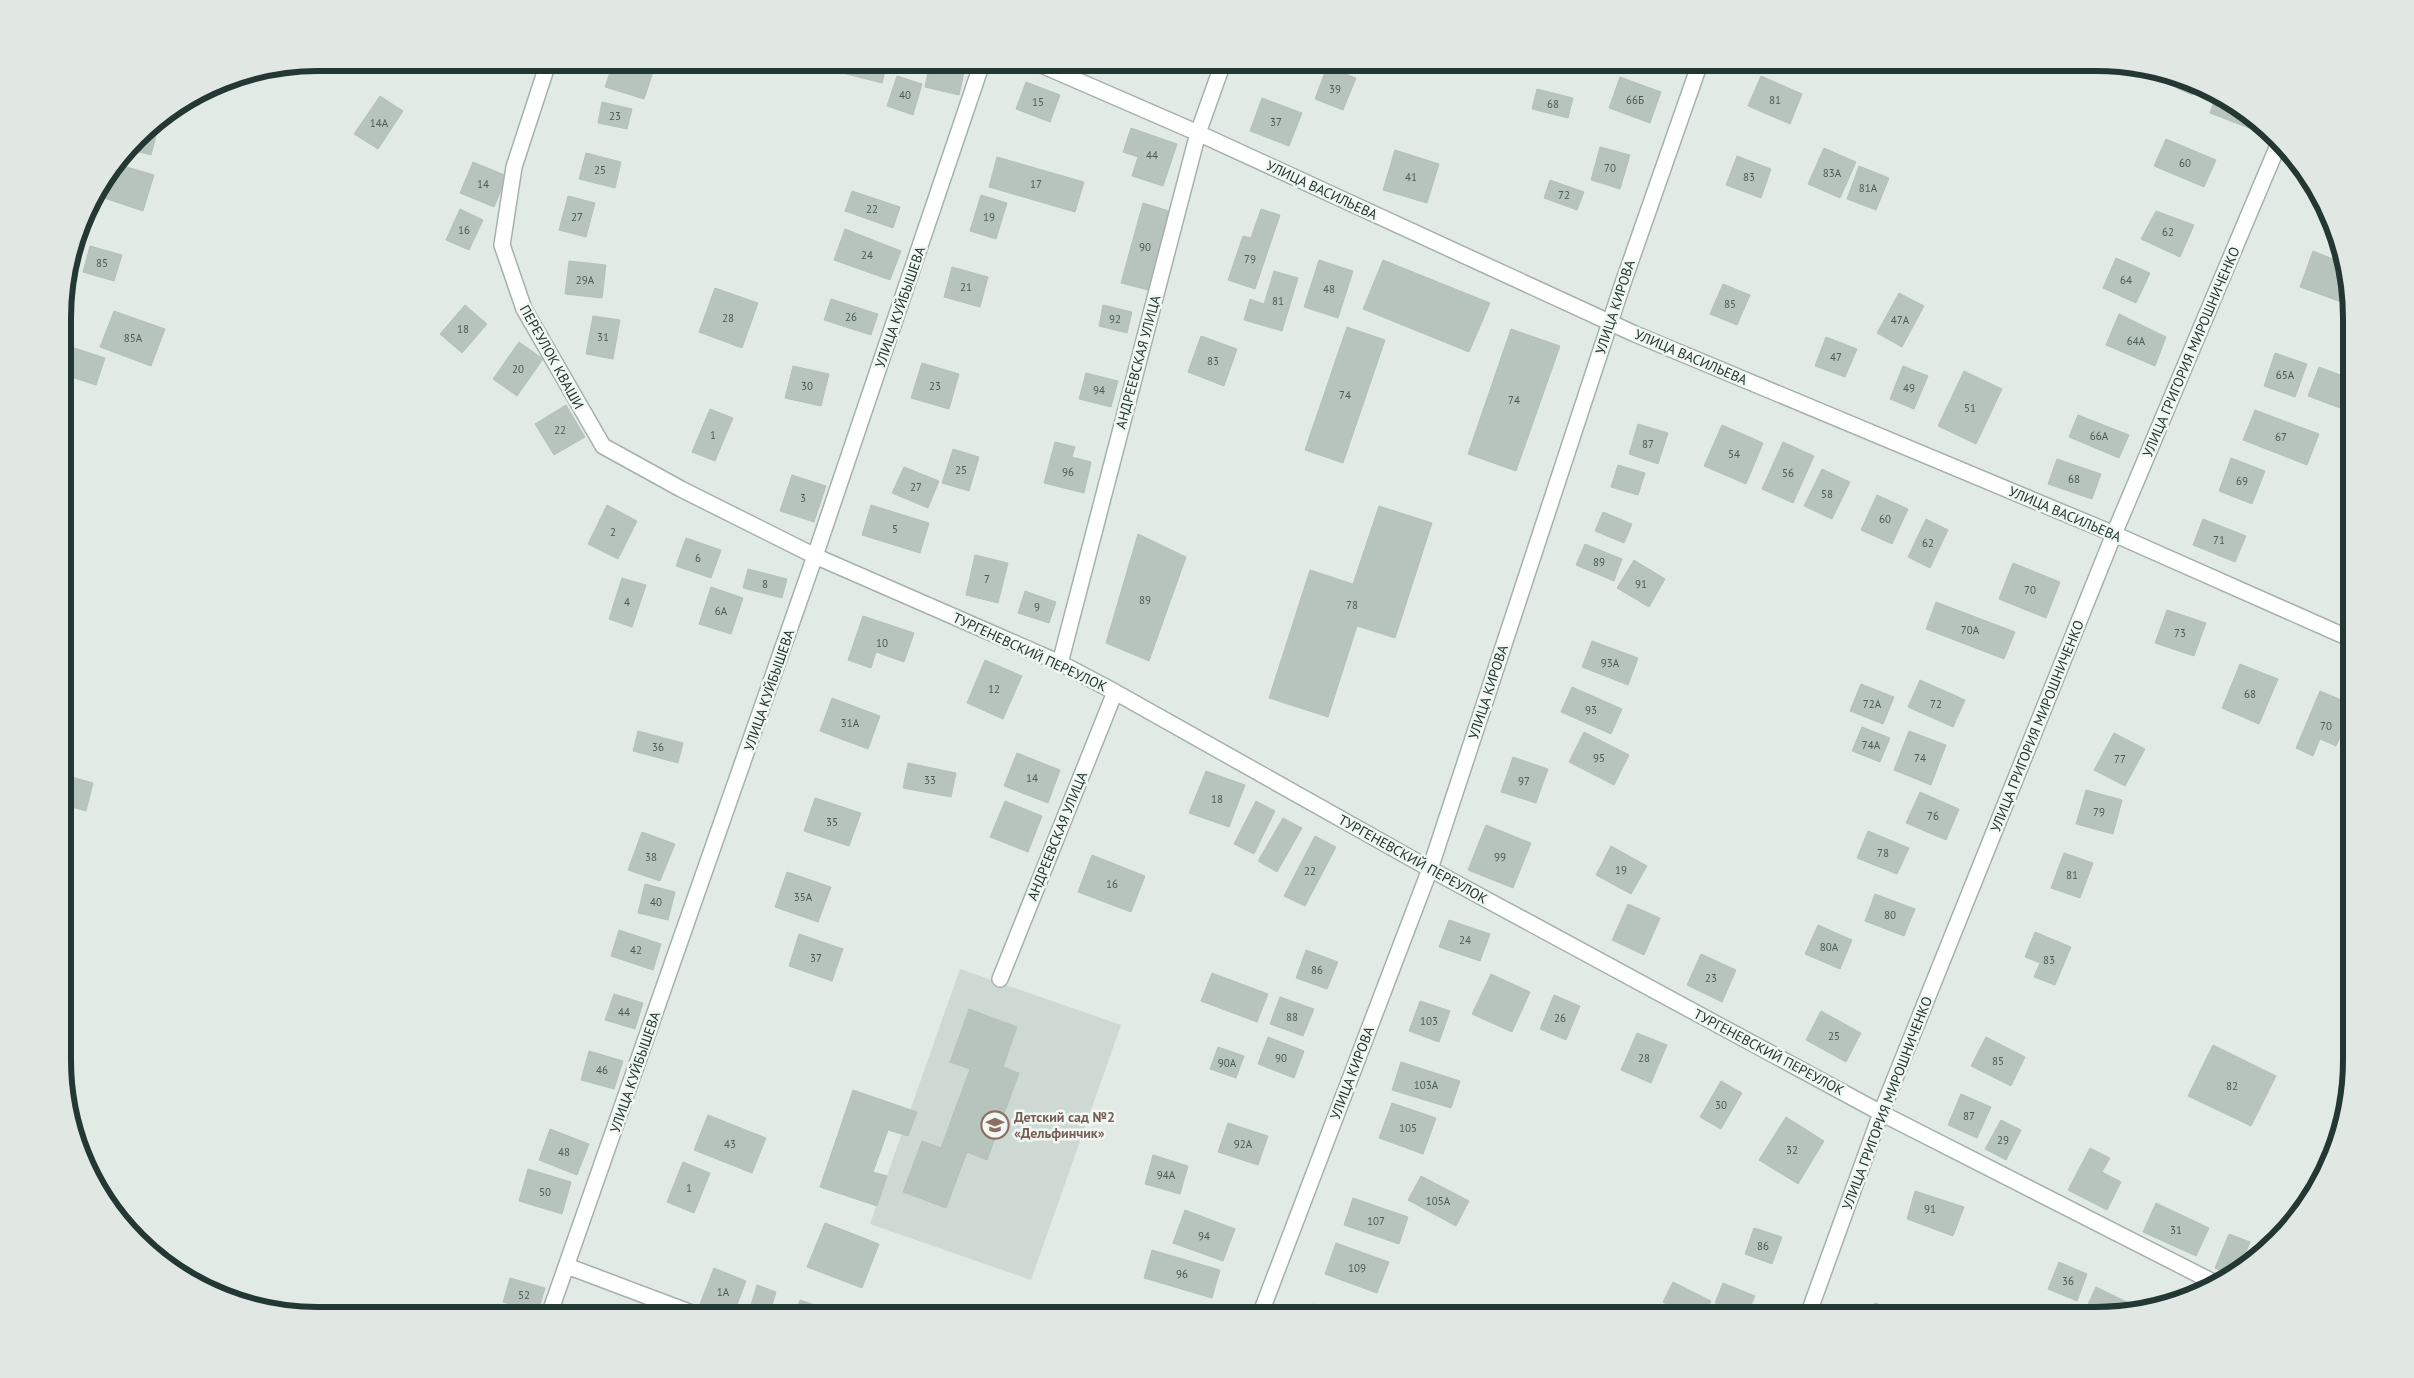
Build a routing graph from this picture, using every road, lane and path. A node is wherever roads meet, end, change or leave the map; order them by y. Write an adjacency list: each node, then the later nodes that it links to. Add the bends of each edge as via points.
1 (545, 71): 9 (street, ПЕРЕУЛОК КВАШИ, via 514,167 502,246 524,309)
2 (979, 71): 11 (street, УЛИЦА КУЙБЫШЕВА)
3 (1057, 71): 6 (street, УЛИЦА ВАСИЛЬЕВА)
4 (1220, 71): 6 (street, АНДРЕЕВСКАЯ УЛИЦА)
5 (1697, 71): 8 (street, УЛИЦА КИРОВА)
6 (1198, 133): 8 (street, УЛИЦА ВАСИЛЬЕВА); 13 (street, АНДРЕЕВСКАЯ УЛИЦА)
7 (2276, 150): 10 (street, УЛИЦА ГРИГОРИЯ МИРОШНИЧЕНКО)
8 (1610, 322): 10 (street, УЛИЦА ВАСИЛЬЕВА); 15 (street, УЛИЦА КИРОВА)
9 (603, 446): 11 (street, ТУРГЕНЕВСКИЙ ПЕРЕУЛОК, via 680,489)
10 (2114, 534): 12 (street, УЛИЦА ВАСИЛЬЕВА); 17 (street, УЛИЦА ГРИГОРИЯ МИРОШНИЧЕНКО)
11 (815, 556): 13 (street, ТУРГЕНЕВСКИЙ ПЕРЕУЛОК); 18 (street, УЛИЦА КУЙБЫШЕВА)
12 (2343, 635)
13 (1060, 663): 14 (street, ТУРГЕНЕВСКИЙ ПЕРЕУЛОК)
14 (1115, 692): 15 (street, ТУРГЕНЕВСКИЙ ПЕРЕУЛОК); 16 (street, АНДРЕЕВСКАЯ УЛИЦА)
15 (1430, 869): 17 (street, ТУРГЕНЕВСКИЙ ПЕРЕУЛОК); 22 (street, УЛИЦА КИРОВА)
16 (1000, 980)
17 (1881, 1112): 19 (street, ТУРГЕНЕВСКИЙ ПЕРЕУЛОК); 23 (street, УЛИЦА ГРИГОРИЯ МИРОШНИЧЕНКО)
18 (567, 1266): 20 (street, УЛИЦА КУЙБЫШЕВА); 21 (street)
19 (2208, 1279)
20 (552, 1307)
21 (676, 1307)
22 (1263, 1307)
23 (1811, 1307)

